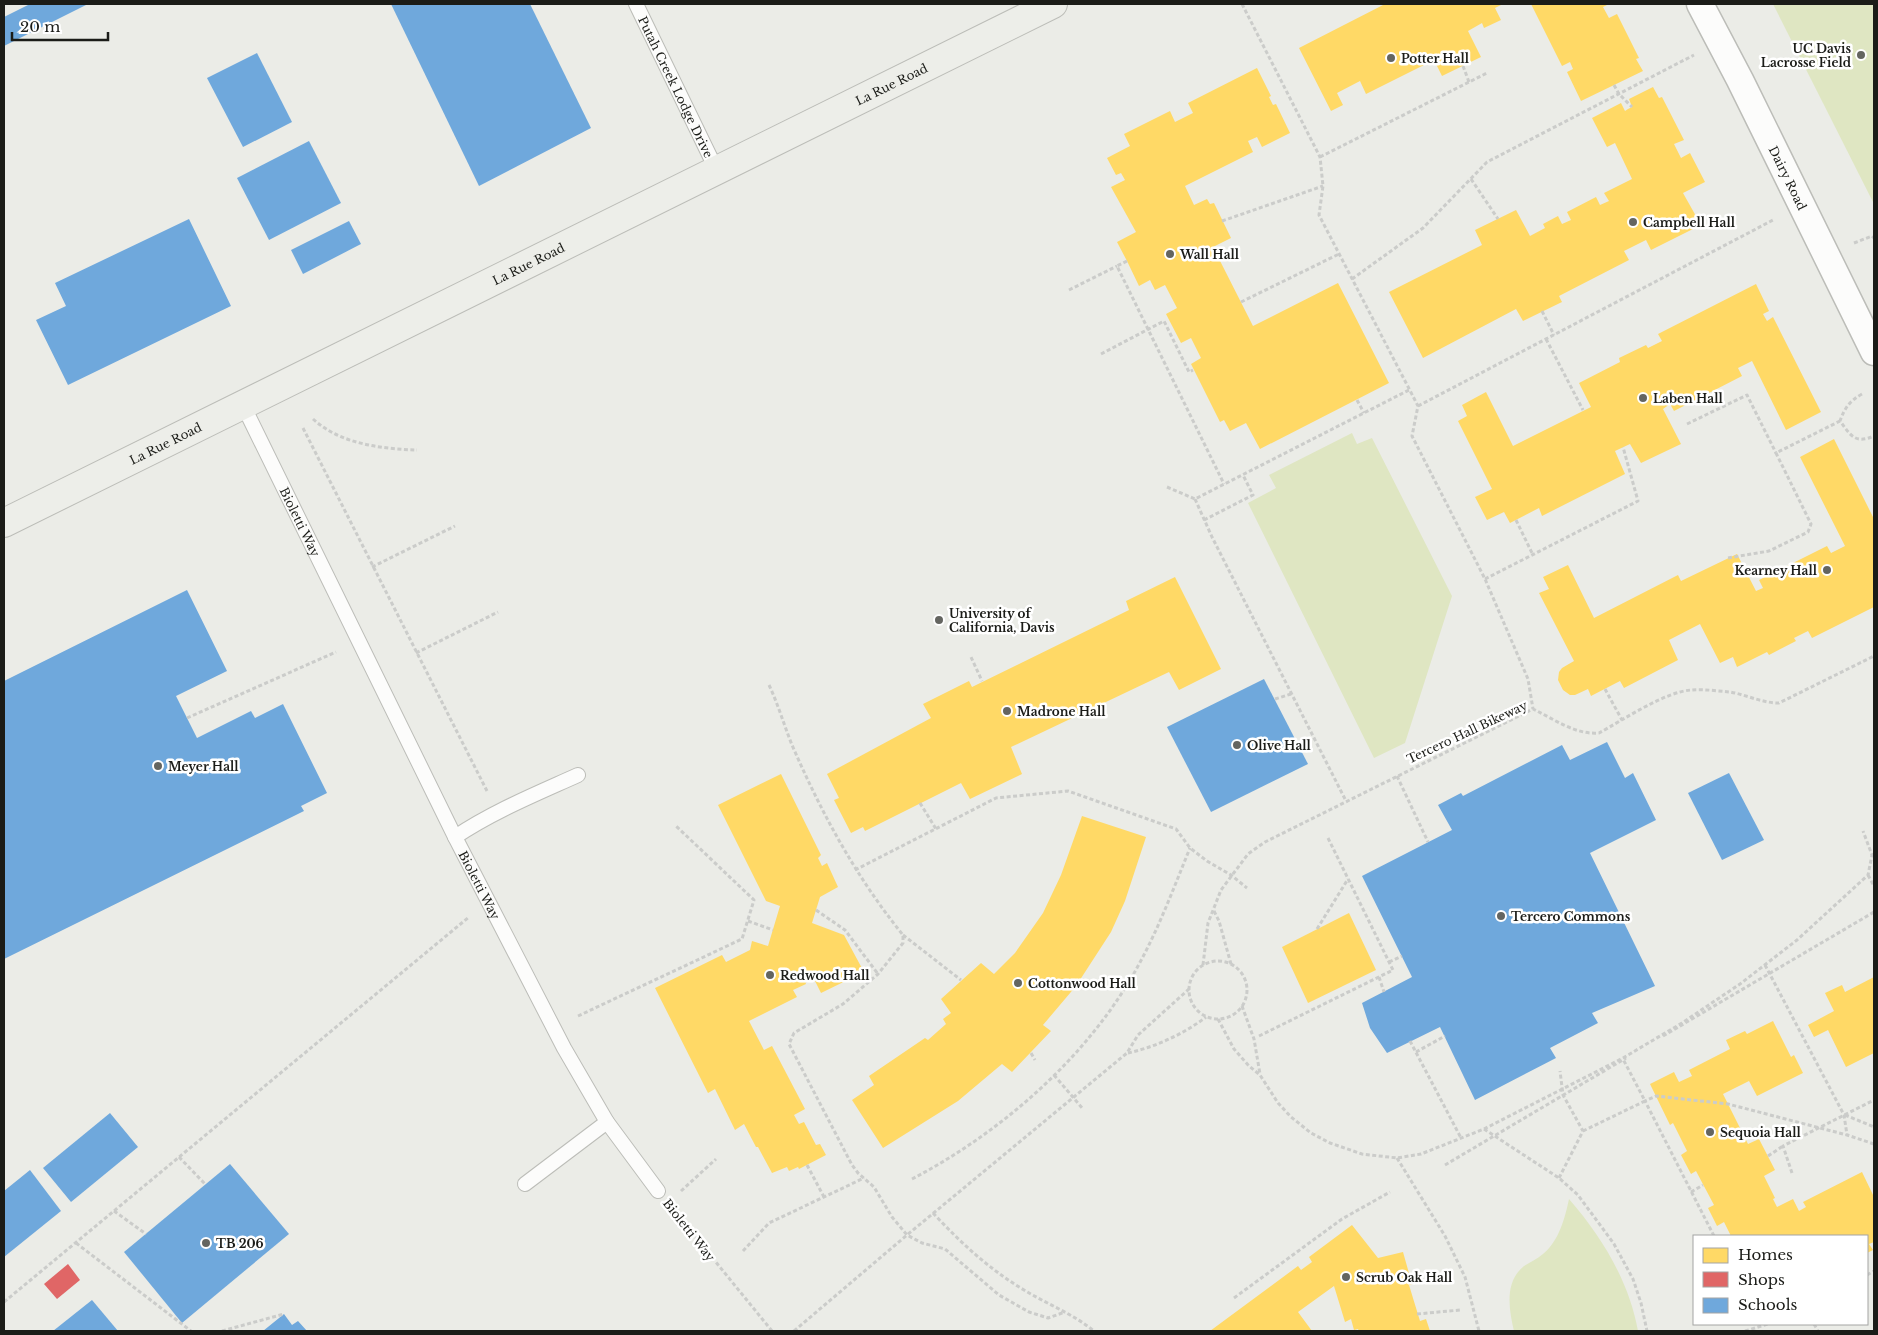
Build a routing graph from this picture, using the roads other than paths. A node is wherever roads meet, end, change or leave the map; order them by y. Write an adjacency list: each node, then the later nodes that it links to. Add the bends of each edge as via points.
1 (636, 4): 4 (lane, Putah Creek Lodge Drive)
2 (1053, 4): 4 (street, La Rue Road)
3 (1700, 4): 5 (street, Dairy Road)
4 (718, 170): 6 (street, La Rue Road)
5 (1874, 352)
6 (243, 405): 7 (street, La Rue Road); 9 (lane, Bioletti Way)
7 (4, 523)
8 (578, 775): 9 (lane, via 497,811)
9 (455, 836): 10 (lane, Bioletti Way, via 564,1048)
10 (607, 1122): 11 (lane); 12 (lane, Bioletti Way)
11 (525, 1184)
12 (658, 1191)

